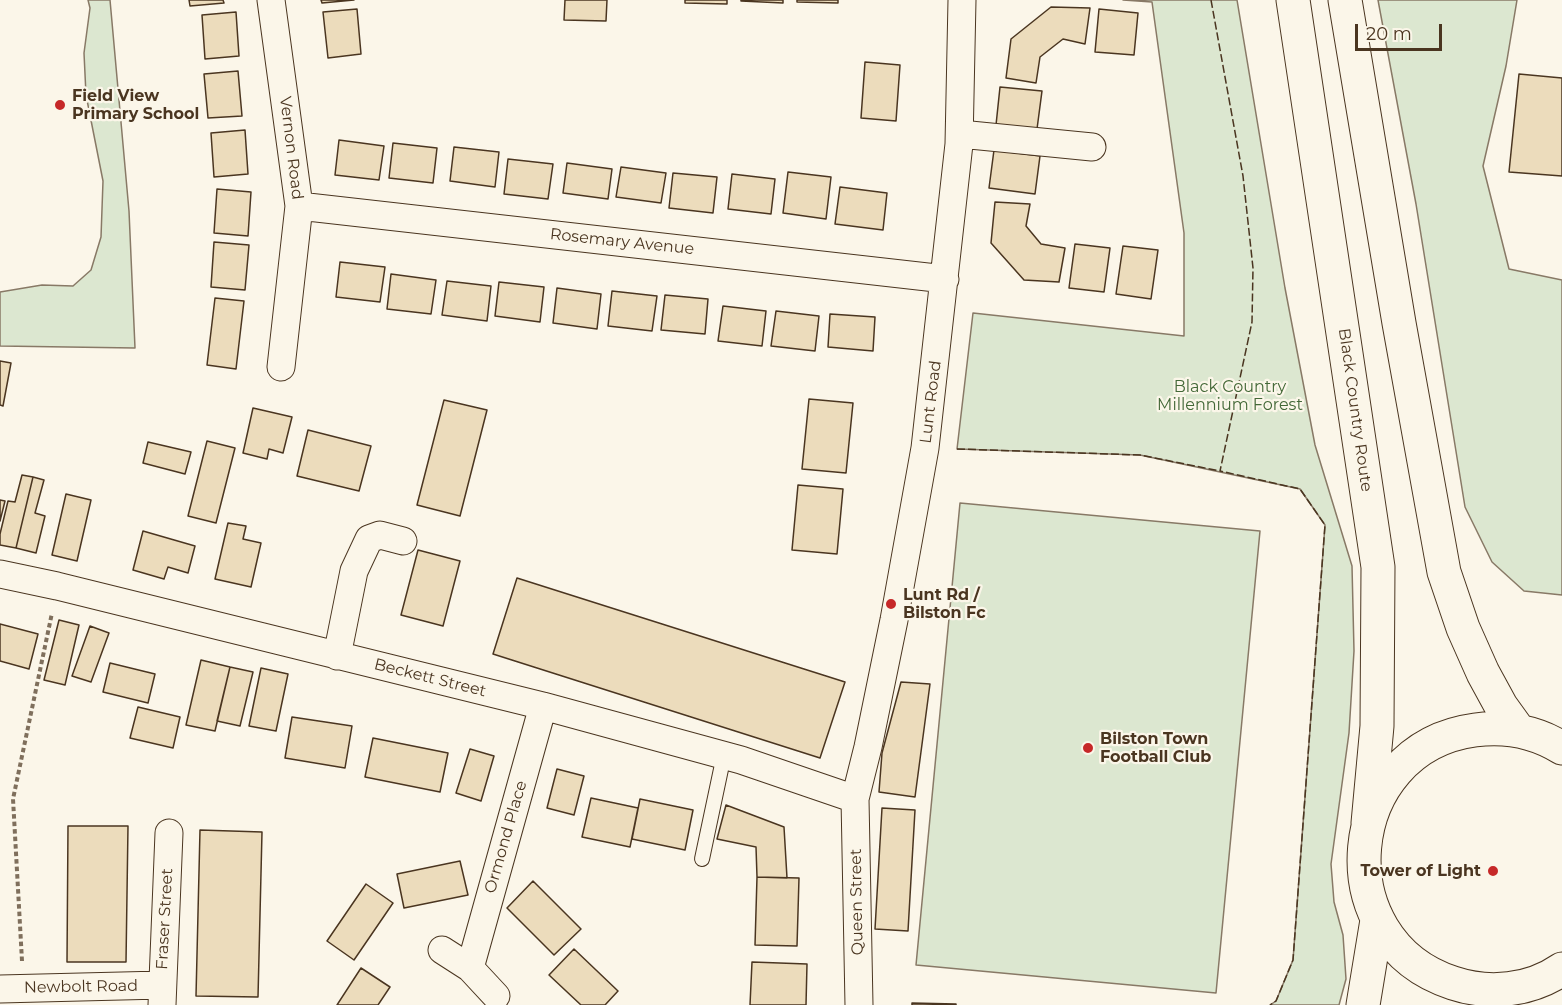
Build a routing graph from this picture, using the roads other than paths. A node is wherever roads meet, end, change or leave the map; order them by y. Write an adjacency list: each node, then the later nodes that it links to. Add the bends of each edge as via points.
1 (271, 0): 7 (street, Vernon Road)
2 (962, 0): 5 (street, Lunt Road)
3 (1293, 0): 18 (highway, Black Country Route, via 1378,567 1377,726)
4 (1345, 0): 14 (highway, via 1444,572 1463,628 1500,706)
5 (960, 134): 6 (street); 8 (street, Lunt Road)
6 (1092, 147)
7 (299, 206): 8 (street, Rosemary Avenue); 9 (street, Vernon Road)
8 (945, 279): 17 (street, Lunt Road, via 926,448)
9 (281, 368)
10 (403, 541): 12 (street, via 380,535 369,539 354,571)
11 (0, 574): 12 (street, Beckett Street)
12 (338, 656): 13 (street, Beckett Street)
13 (543, 706): 16 (street, Beckett Street); 23 (street, Ormond Place)
14 (1537, 734): 15 (highway); 18 (highway, via 1503,729 1471,731 1440,740 1400,768 1377,801)
15 (1562, 748)
16 (724, 755): 17 (street, Beckett Street); 20 (lane)
17 (855, 799): 28 (street, Queen Street)
18 (1368, 823): 21 (highway, via 1363,873)
19 (169, 833): 26 (street, Fraser Street)
20 (702, 859)
21 (1377, 920): 24 (highway, via 1412,962 1449,982 1503,989 1524,986); 29 (highway)
22 (442, 950): 23 (street)
23 (470, 968): 27 (street)
24 (1553, 974): 30 (highway)
25 (12, 989): 26 (street, Newbolt Road)
26 (162, 995)
27 (496, 996)
28 (859, 1005)
29 (1363, 1005)
30 (1520, 1005)

